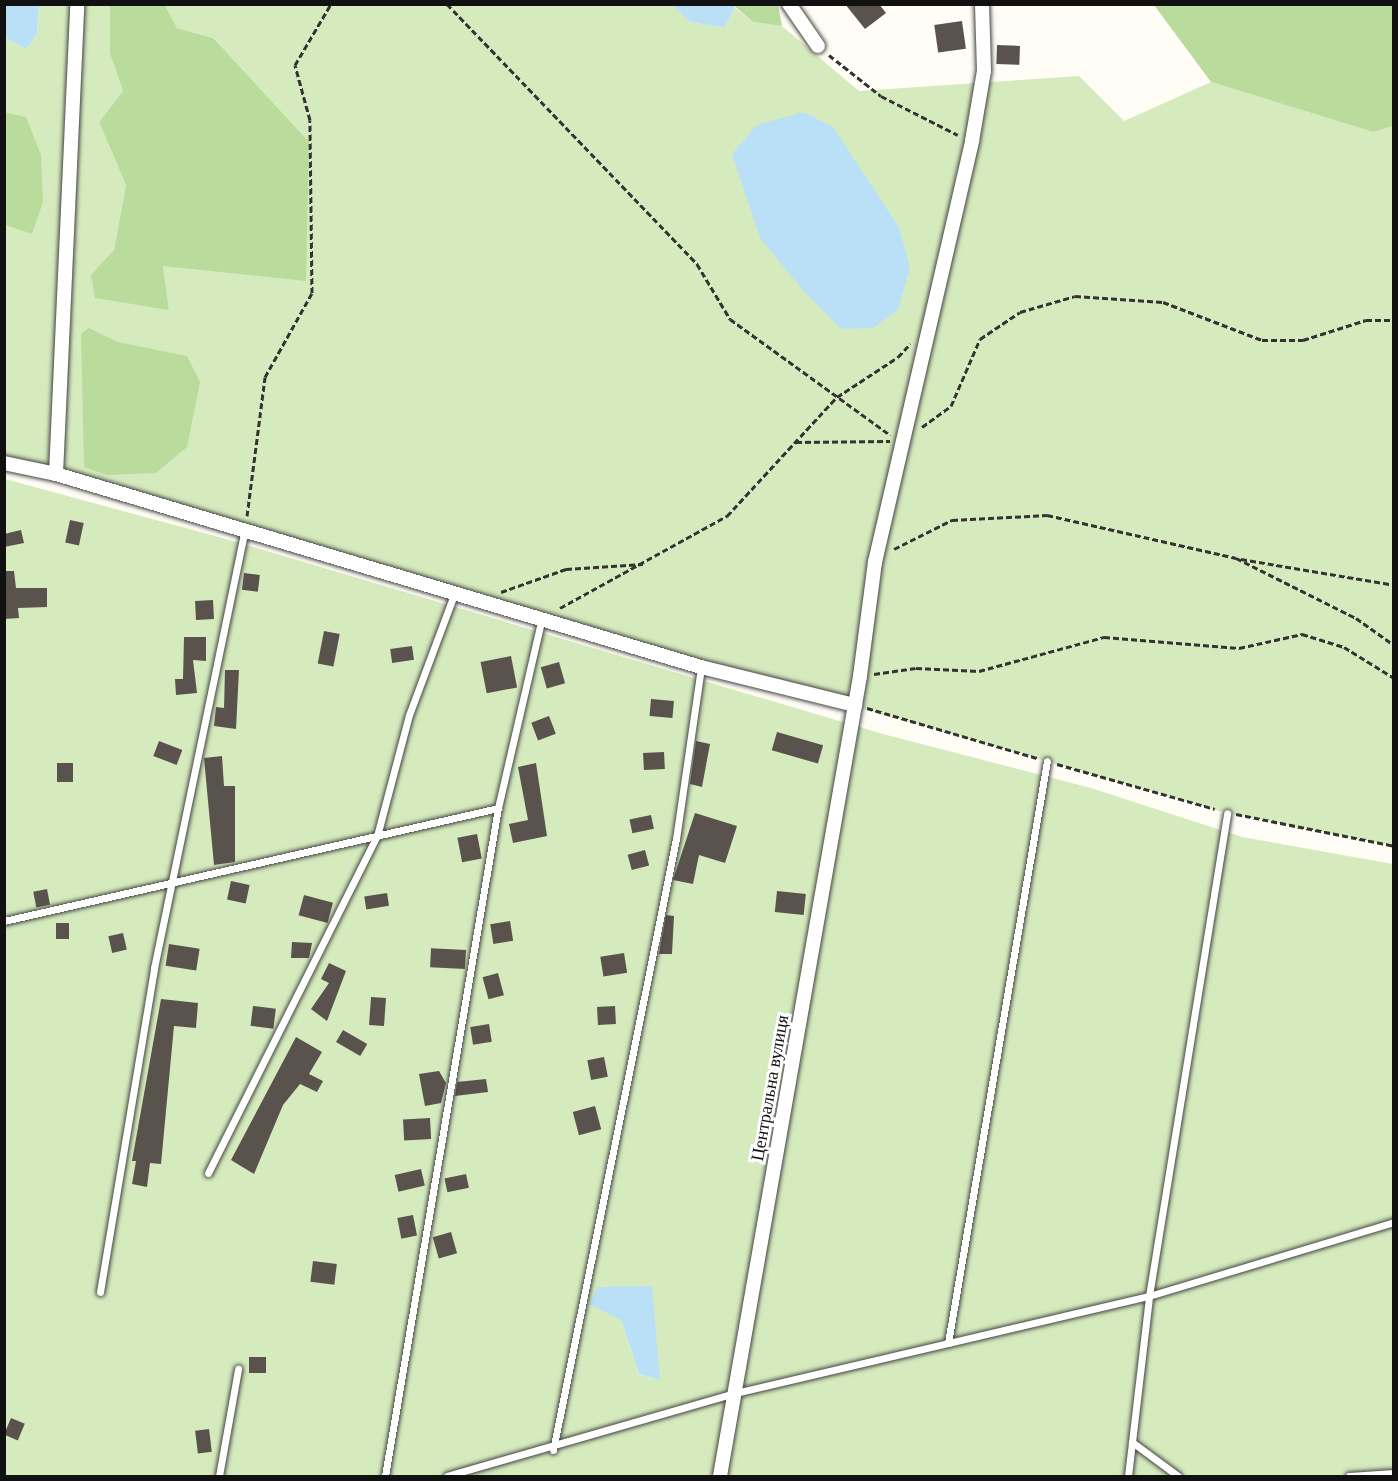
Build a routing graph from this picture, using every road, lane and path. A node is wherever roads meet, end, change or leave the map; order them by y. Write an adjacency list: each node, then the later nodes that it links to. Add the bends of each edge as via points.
1 (77, 4): 14 (street)
2 (331, 4): 15 (path, via 295,65 310,120 312,293 265,377)
3 (447, 4): 10 (path, via 697,264 730,319)
4 (789, 4): 6 (street)
5 (982, 4): 7 (street, Центральна вулиця, via 984,71)
6 (818, 46): 7 (path, via 881,96)
7 (972, 141): 12 (street, Центральна вулиця, via 936,312)
8 (1394, 320): 12 (path, via 1366,320 1303,340 1262,340 1163,302 1075,296 1020,312 980,339 951,406)
9 (913, 339): 10 (path, via 898,357)
10 (837, 397): 11 (path); 12 (path)
11 (796, 442): 12 (path); 18 (path, via 727,516)
12 (900, 442): 17 (street, Центральна вулиця)
13 (4, 463): 14 (street)
14 (56, 474): 15 (street)
15 (245, 530): 20 (street); 33 (lane)
16 (1236, 558): 17 (path, via 1047,516 952,520 915,534); 19 (path); 23 (path, via 1356,618)
17 (875, 562): 25 (street, Центральна вулиця)
18 (645, 564): 21 (path, via 566,569); 22 (path)
19 (1394, 585)
20 (455, 592): 21 (street); 31 (lane, via 410,716)
21 (479, 600): 22 (street)
22 (542, 618): 24 (street); 29 (lane)
23 (1394, 645)
24 (701, 666): 27 (street); 43 (lane, via 676,840)
25 (861, 676): 26 (path, via 916,668 979,671 1104,637 1217,648 1302,634 1344,647); 27 (street, Центральна вулиця)
26 (1394, 678)
27 (855, 705): 28 (path); 41 (street, Центральна вулиця)
28 (1047, 761): 30 (path); 39 (lane)
29 (498, 808): 31 (lane); 46 (lane)
30 (1227, 813): 32 (path); 38 (lane)
31 (377, 836): 33 (lane); 35 (lane)
32 (1394, 846)
33 (172, 883): 34 (lane); 37 (lane, via 118,1160)
34 (4, 921)
35 (208, 1173)
36 (1394, 1222): 38 (lane)
37 (100, 1292)
38 (1149, 1296): 39 (lane); 42 (lane)
39 (948, 1343): 41 (lane)
40 (238, 1369): 45 (lane)
41 (735, 1393): 43 (lane); 48 (street, Центральна вулиця)
42 (1132, 1442): 49 (lane); 50 (lane)
43 (553, 1450): 47 (lane)
44 (1394, 1473): 51 (lane)
45 (219, 1476)
46 (385, 1476)
47 (447, 1476)
48 (720, 1476)
49 (1128, 1476)
50 (1178, 1476)
51 (1349, 1476)

